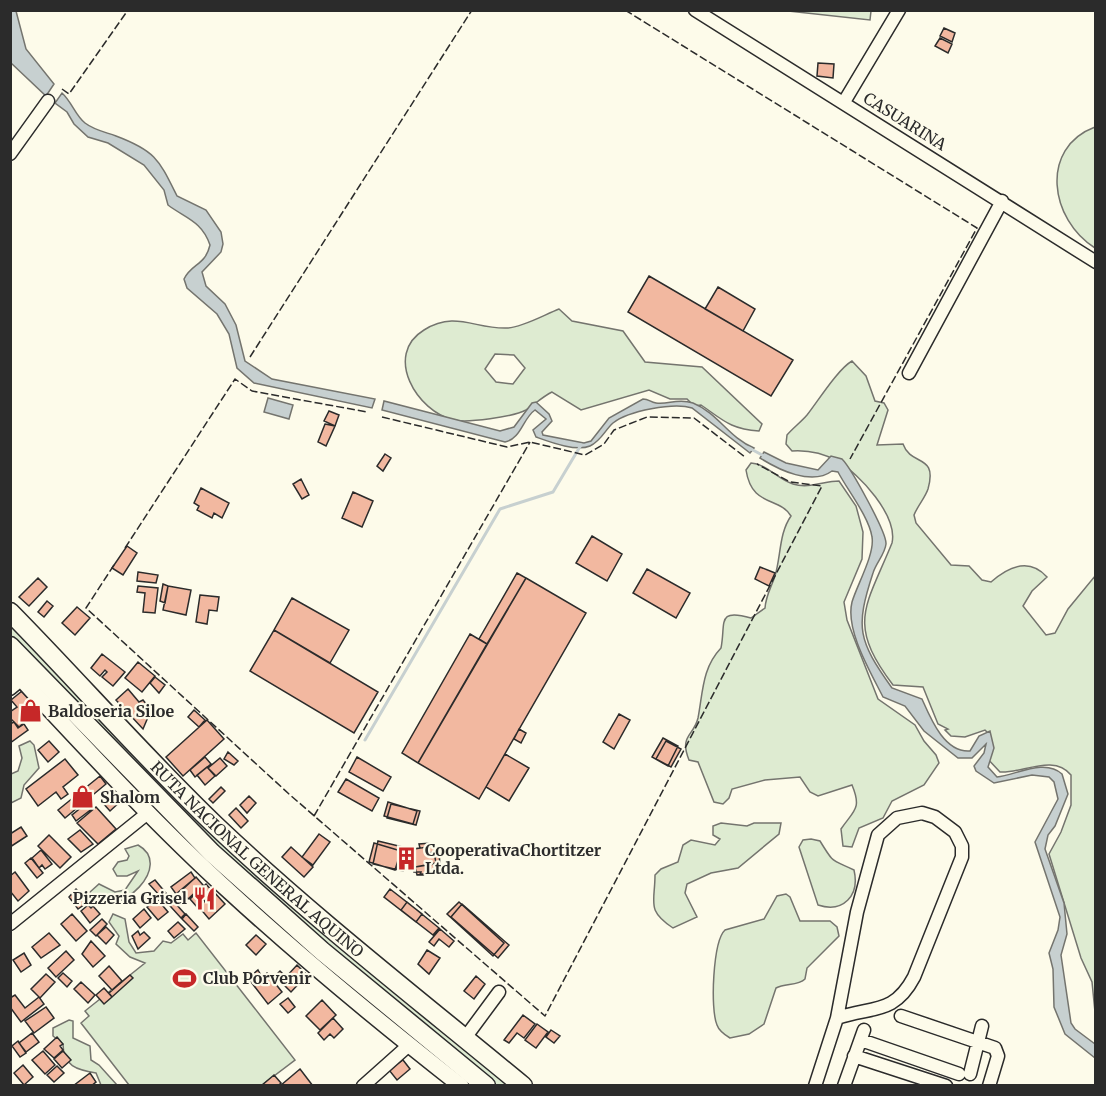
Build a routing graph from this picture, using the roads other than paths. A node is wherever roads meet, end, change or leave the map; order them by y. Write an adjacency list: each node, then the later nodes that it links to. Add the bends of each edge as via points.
1 (694, 10): 4 (street, CASUARINA)
2 (899, 10): 4 (street)
3 (48, 101): 5 (street)
4 (844, 102): 6 (street, CASUARINA)
5 (12, 147)
6 (1002, 201): 7 (street, CASUARINA); 8 (street)
7 (1095, 262)
8 (909, 373)
9 (10, 612): 20 (highway, RUTA NACIONAL GENERAL AQUINO, via 213,823 315,916)
10 (10, 646): 15 (highway, RUTA NACIONAL GENERAL AQUINO, via 212,853)
11 (10, 667): 12 (main road)
12 (16, 684): 13 (main road)
13 (149, 812): 14 (street); 22 (main road, via 230,893)
14 (10, 924)
15 (322, 951): 26 (main road); 27 (highway, RUTA NACIONAL GENERAL AQUINO)
16 (498, 992): 20 (street)
17 (900, 1016): 21 (street)
18 (837, 1018): 18 (street, via 857,912 878,835 897,818 922,813 935,817 955,832 963,846 962,857 914,977 904,995 885,1007); 29 (street)
19 (982, 1026): 21 (street)
20 (465, 1038): 28 (highway, RUTA NACIONAL GENERAL AQUINO)
21 (977, 1042): 24 (street); 33 (street, via 998,1052)
22 (409, 1045): 25 (street); 26 (main road)
23 (854, 1056): 24 (street, via 862,1035); 30 (street); 31 (street)
24 (960, 1078): 32 (street)
25 (363, 1086)
26 (461, 1086)
27 (486, 1086)
28 (523, 1086)
29 (815, 1086)
30 (844, 1086)
31 (946, 1086)
32 (976, 1086)
33 (989, 1086)

